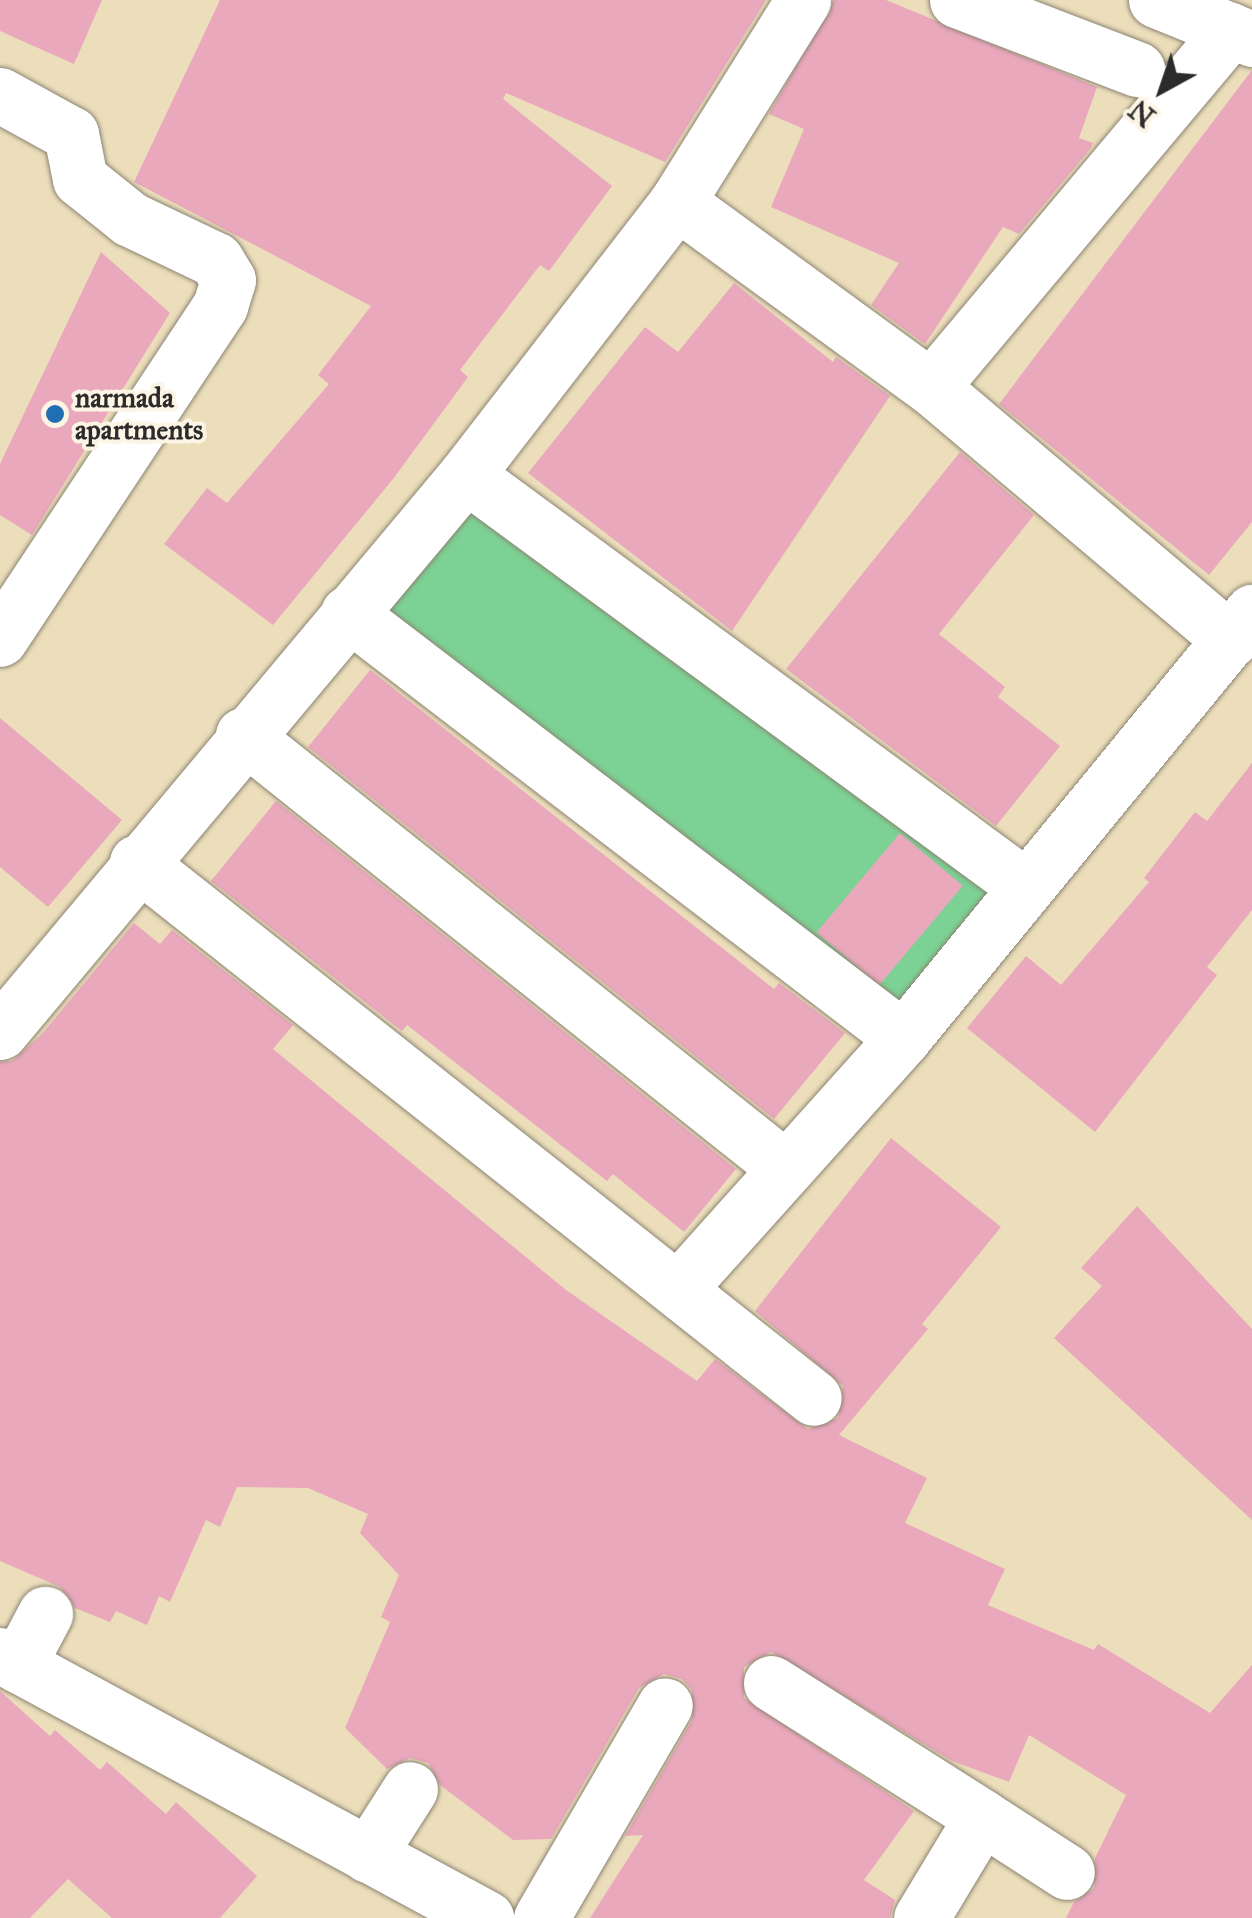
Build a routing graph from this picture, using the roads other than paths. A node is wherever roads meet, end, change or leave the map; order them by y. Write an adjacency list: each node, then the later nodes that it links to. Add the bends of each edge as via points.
1 (803, 0): 9 (street)
2 (837, 0): 8 (street)
3 (957, 0): 6 (street)
4 (1156, 0): 5 (street)
5 (1242, 35): 10 (street)
6 (1137, 69)
7 (0, 95): 14 (street, via 71,134 80,179 92,189 130,219 216,260 228,280 220,306)
8 (755, 145)
9 (677, 202): 10 (street); 11 (street)
10 (931, 387): 13 (street)
11 (466, 475): 12 (street); 17 (street)
12 (348, 613): 15 (street); 19 (street)
13 (1241, 626): 17 (street)
14 (0, 639)
15 (243, 735): 16 (street); 20 (street)
16 (138, 862): 18 (street); 21 (street)
17 (1025, 886): 19 (street)
18 (0, 1032)
19 (903, 1038): 20 (street)
20 (784, 1168): 21 (street)
21 (678, 1290): 22 (street)
22 (814, 1398)
23 (44, 1614): 24 (street)
24 (9, 1660): 29 (street)
25 (771, 1683): 28 (street)
26 (665, 1705): 32 (street)
27 (410, 1789): 29 (street)
28 (982, 1817): 30 (street); 33 (street)
29 (368, 1855): 31 (street)
30 (1068, 1872)
31 (471, 1915)
32 (541, 1918)
33 (921, 1918)

